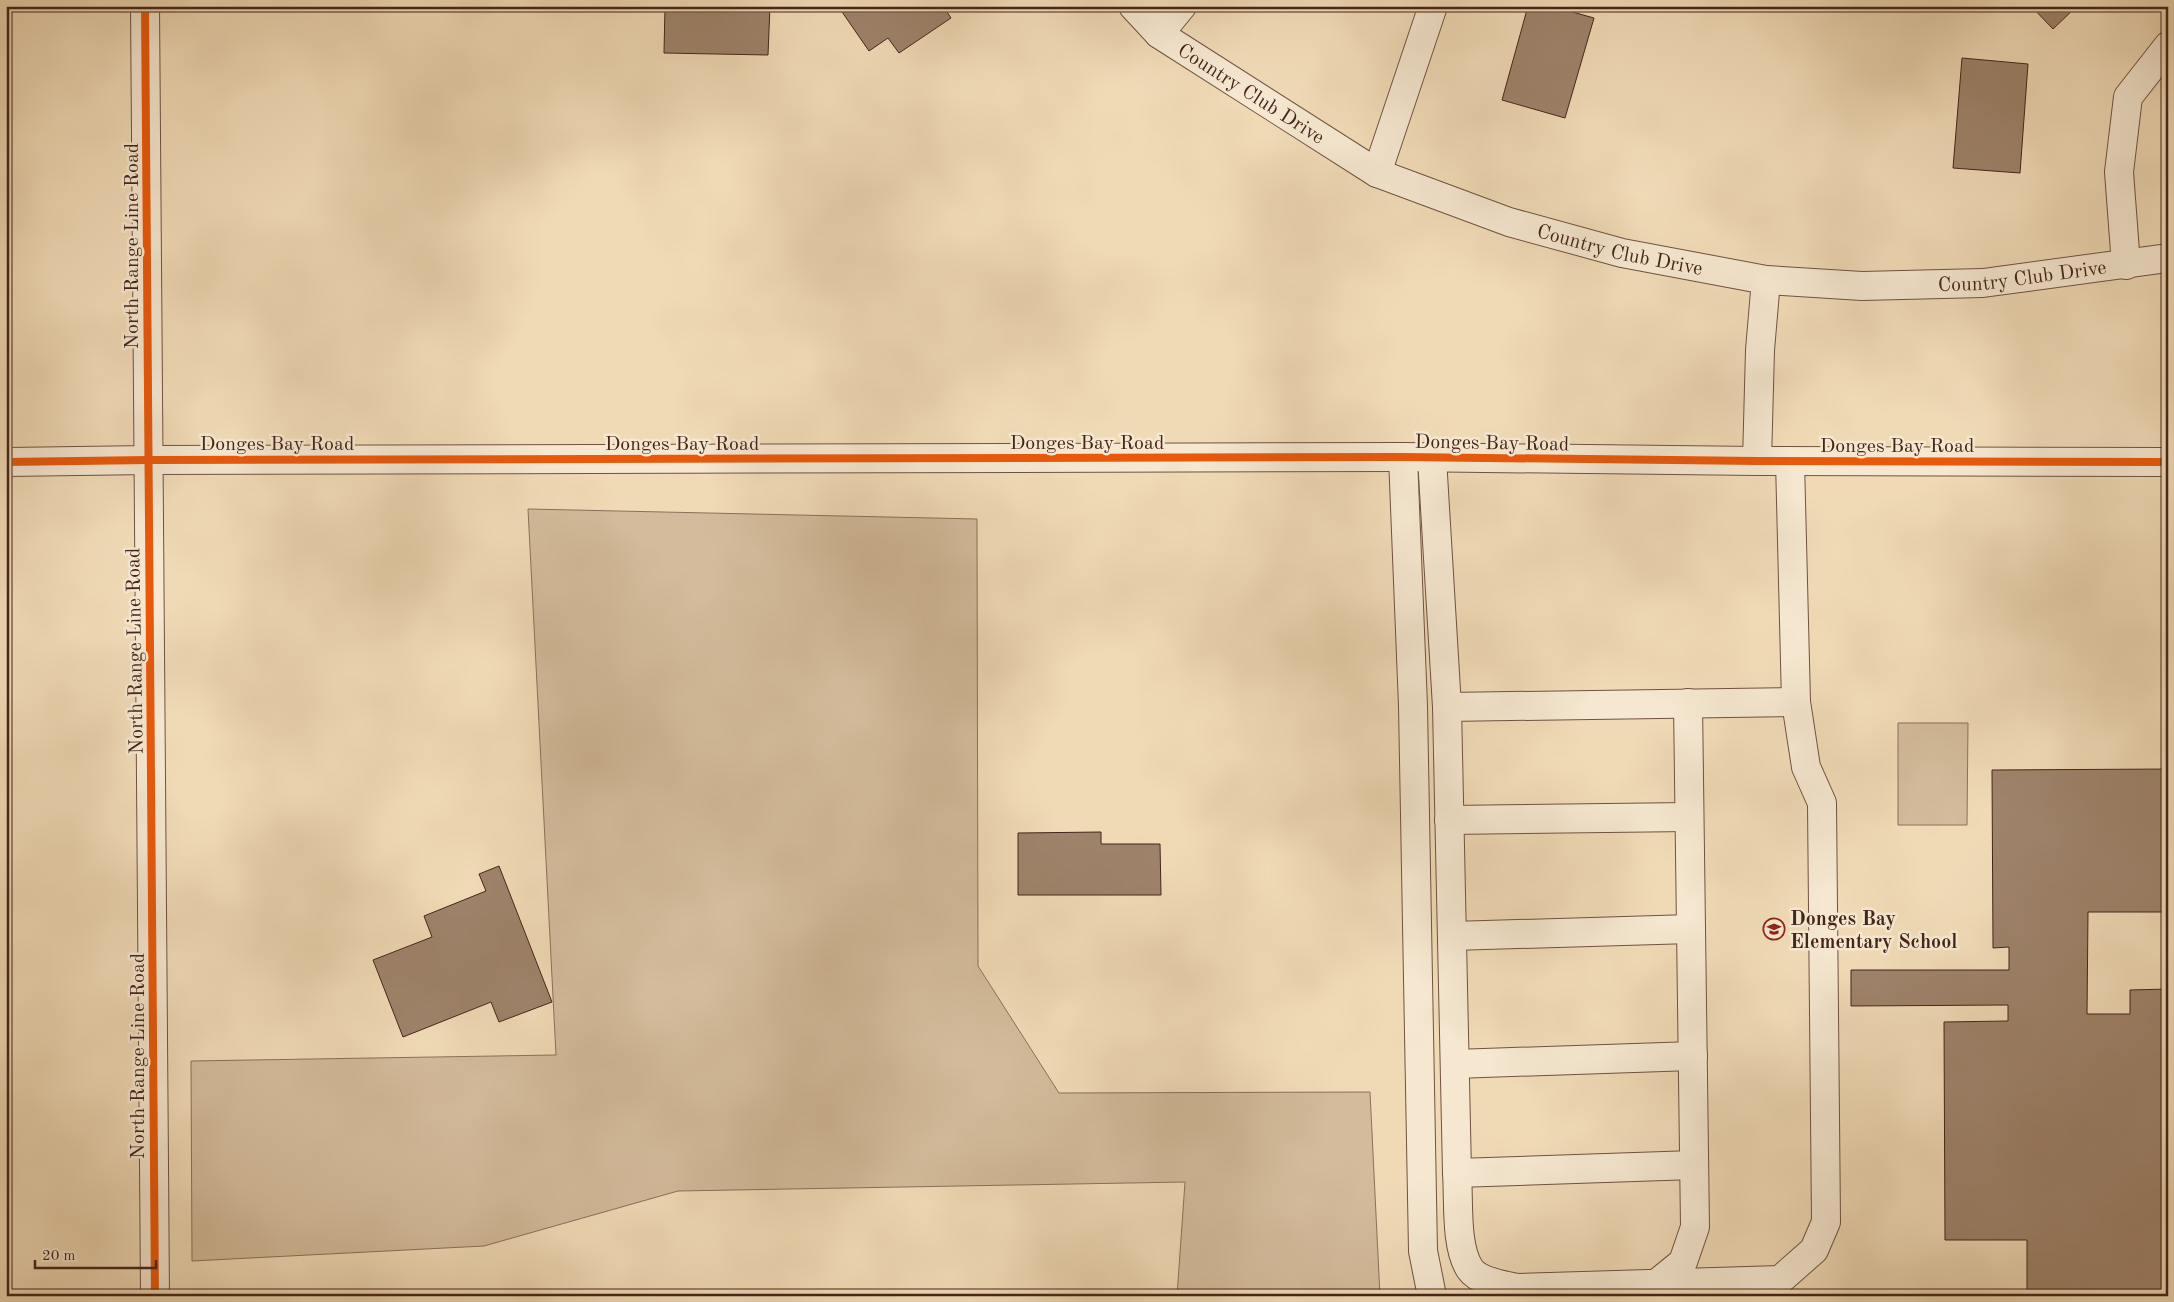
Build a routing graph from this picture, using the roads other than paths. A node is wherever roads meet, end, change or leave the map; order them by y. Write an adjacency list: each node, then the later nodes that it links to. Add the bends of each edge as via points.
1 (145, 6): 13 (street, North Range Line Road)
2 (1133, 6): 5 (street, Country Club Drive)
3 (1182, 6): 5 (street)
4 (1433, 6): 7 (street)
5 (1159, 34): 7 (street, Country Club Drive)
6 (2168, 46): 9 (street, via 2128,97 2119,172)
7 (1377, 173): 10 (street, Country Club Drive, via 1509,222 1622,253)
8 (2168, 258): 9 (street, Country Club Drive)
9 (2126, 265): 10 (street, Country Club Drive, via 1982,283 1862,286)
10 (1766, 280): 14 (street, via 1760,350)
11 (1403, 457): 12 (street, Donges Bay Road); 13 (street, Donges Bay Road); 31 (street, via 1413,726 1423,1251)
12 (1432, 458): 14 (street, Donges Bay Road); 20 (street)
13 (148, 460): 16 (street, Donges Bay Road); 30 (street, North Range Line Road)
14 (1757, 461): 15 (street, Donges Bay Road)
15 (1790, 461): 17 (street, Donges Bay Road); 18 (street)
16 (6, 462)
17 (2168, 462)
18 (1796, 702): 19 (street); 29 (street, via 1806,767 1822,803 1826,1222 1814,1250 1780,1280)
19 (1688, 703): 20 (street); 21 (street)
20 (1447, 707): 22 (street)
21 (1689, 817): 22 (street); 23 (street)
22 (1449, 820): 24 (street)
23 (1691, 929): 24 (street); 25 (street)
24 (1452, 936): 26 (street)
25 (1693, 1056): 26 (street); 27 (street)
26 (1455, 1064): 28 (street)
27 (1694, 1166): 28 (street); 29 (street, via 1695,1227 1683,1262)
28 (1457, 1173): 29 (street, via 1461,1245 1471,1270 1488,1281 1517,1288)
29 (1656, 1284)
30 (155, 1296)
31 (1432, 1296)

